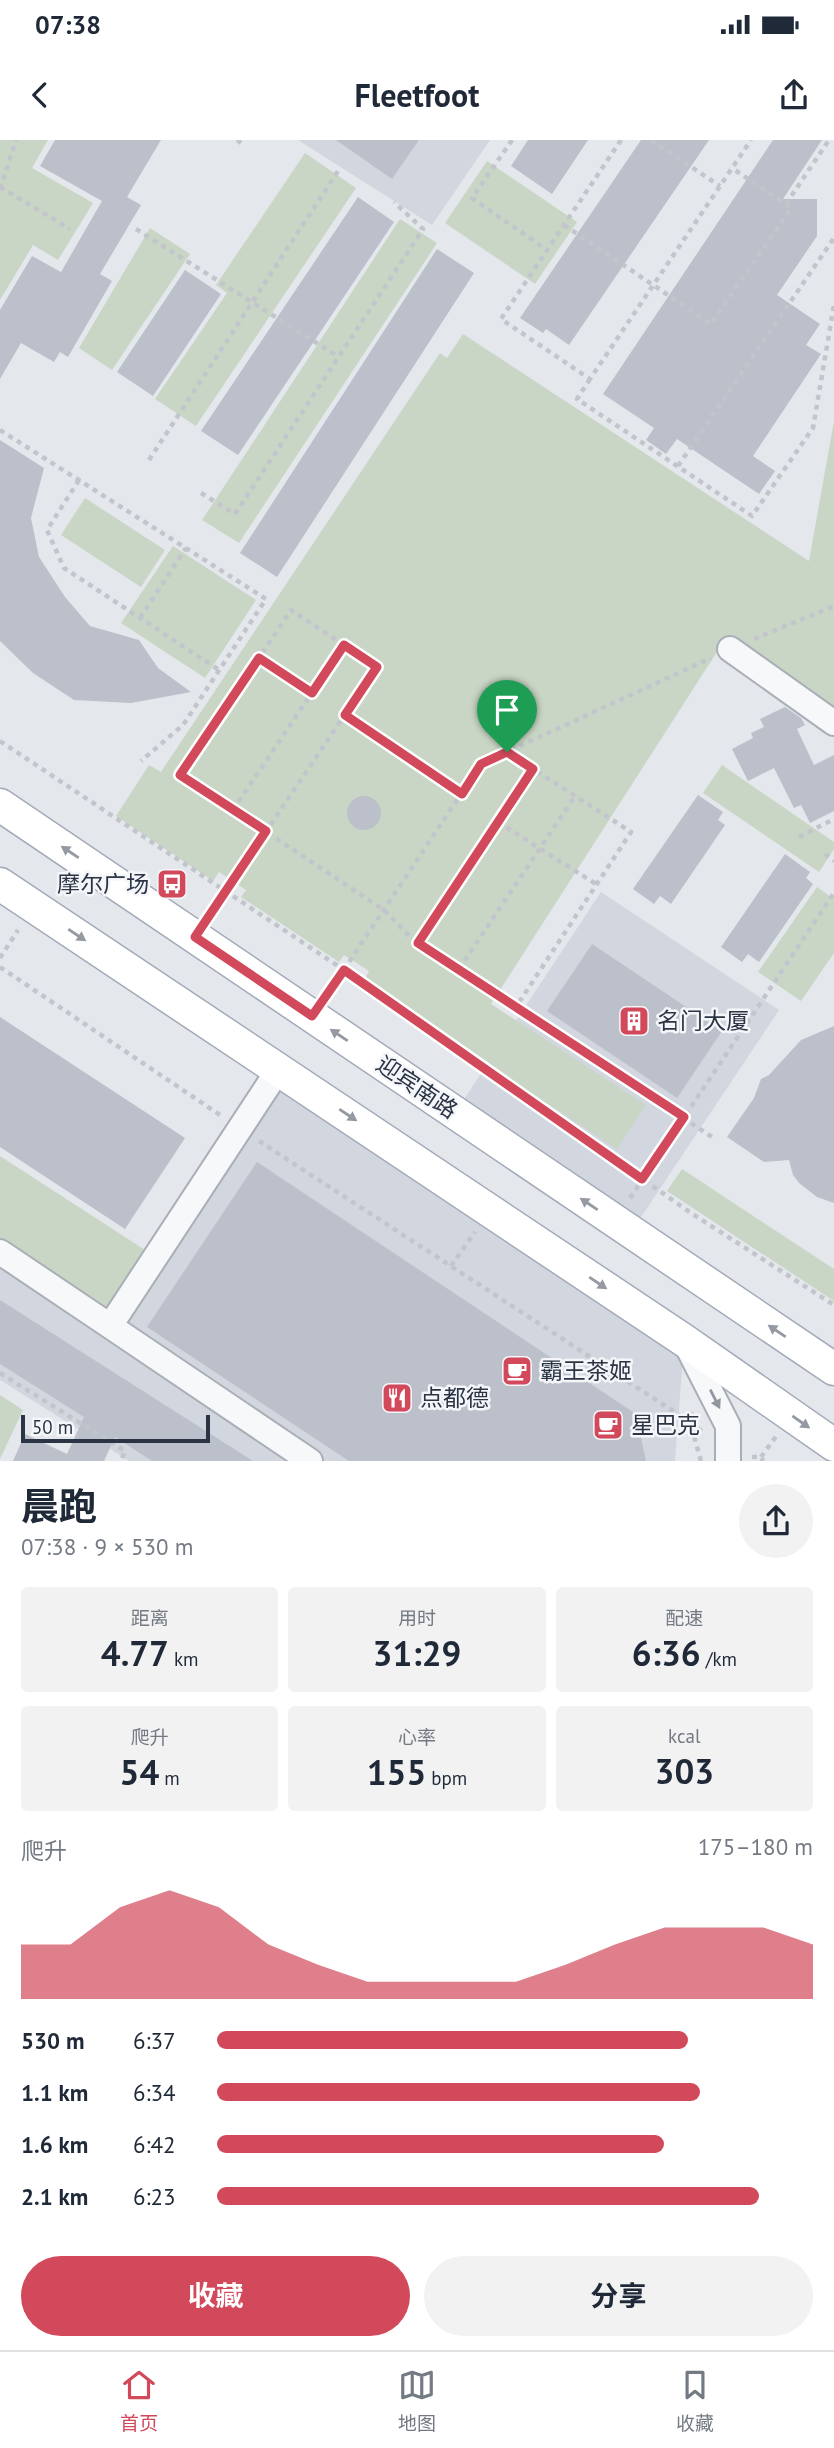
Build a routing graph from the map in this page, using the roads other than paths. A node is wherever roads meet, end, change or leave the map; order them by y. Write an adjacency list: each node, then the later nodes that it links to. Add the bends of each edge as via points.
1 (730, 649): 2 (street)
2 (834, 723)
3 (0, 805): 9 (main road, 迎宾南路, one-way to 3)
4 (0, 884): 5 (main road, one-way to 5)
5 (279, 1069): 7 (street); 8 (main road, one-way to 8)
6 (0, 1252): 7 (street)
7 (110, 1325): 11 (street)
8 (685, 1341): 10 (main road, one-way to 10); 12 (street, one-way to 12, via 728,1426)
9 (834, 1369)
10 (834, 1445)
11 (310, 1461)
12 (728, 1461)

